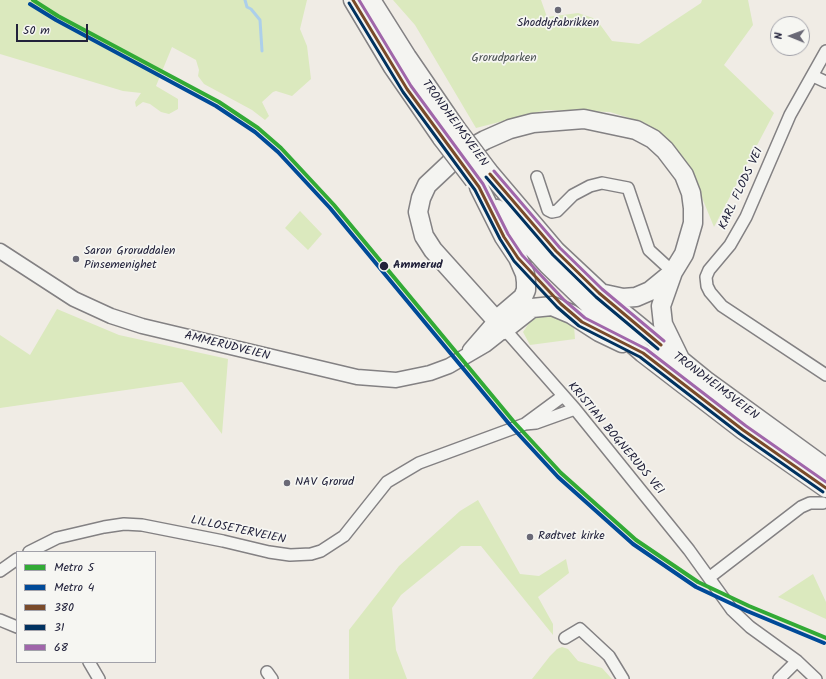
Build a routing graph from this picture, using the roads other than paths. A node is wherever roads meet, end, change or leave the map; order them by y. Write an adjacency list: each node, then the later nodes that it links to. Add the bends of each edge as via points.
1 (354, 0): 6 (highway, TRONDHEIMSVEIEN, via 393,67)
2 (371, 0): 6 (highway, TRONDHEIMSVEIEN)
3 (826, 51): 4 (street, KARL FLODS VEI)
4 (812, 76): 5 (street); 15 (street, KARL FLODS VEI, via 790,115 746,217 725,252 707,274 706,282 710,292 722,306)
5 (826, 82)
6 (448, 133): 8 (highway, TRONDHEIMSVEIEN, bridge)
7 (537, 177): 10 (street, via 548,210 552,212 557,211 573,195 590,186 602,183 628,188 649,250)
8 (480, 179): 11 (highway, TRONDHEIMSVEIEN, via 543,236); 12 (highway, via 504,237 522,268 526,282 523,297); 13 (highway, TRONDHEIMSVEIEN, via 516,231 563,280)
9 (0, 252): 12 (street, AMMERUDVEIEN, via 74,299 111,316 142,326 342,374 384,380 407,379 440,370 485,345)
10 (673, 272): 11 (highway, via 650,291 636,297 623,298); 12 (highway, via 684,254 693,223 693,208 691,193 684,175 666,150 636,130 615,124 584,119 532,123 485,140 460,154 427,185 418,212 424,236 432,250); 14 (highway, via 663,299 662,318)
11 (600, 293): 14 (highway, TRONDHEIMSVEIEN)
12 (500, 325): 13 (highway, via 532,308 552,306); 16 (street, KRISTIAN BOGNERUDS VEI)
13 (643, 353): 20 (highway, TRONDHEIMSVEIEN)
14 (680, 361): 19 (highway, TRONDHEIMSVEIEN)
15 (826, 375)
16 (563, 396): 17 (street, KRISTIAN BOGNERUDS VEI); 18 (street, LILLOSETERVEIEN)
17 (575, 409): 18 (street, LILLOSETERVEIEN, via 536,423); 24 (street, KRISTIAN BOGNERUDS VEI)
18 (525, 424): 21 (street, LILLOSETERVEIEN, via 419,463 387,482 344,536 311,554 269,552 142,525 124,524 57,538)
19 (826, 468)
20 (825, 496): 24 (street, via 802,507)
21 (31, 551)
22 (16, 561): 23 (street)
23 (0, 571)
24 (710, 577): 28 (street, KRISTIAN BOGNERUDS VEI, via 740,618)
25 (0, 620): 26 (street)
26 (16, 627)
27 (565, 638): 31 (street, via 580,629 609,656)
28 (797, 661): 32 (street); 33 (street, KRISTIAN BOGNERUDS VEI)
29 (90, 663): 30 (street)
30 (99, 679)
31 (623, 679)
32 (779, 679)
33 (816, 679)

